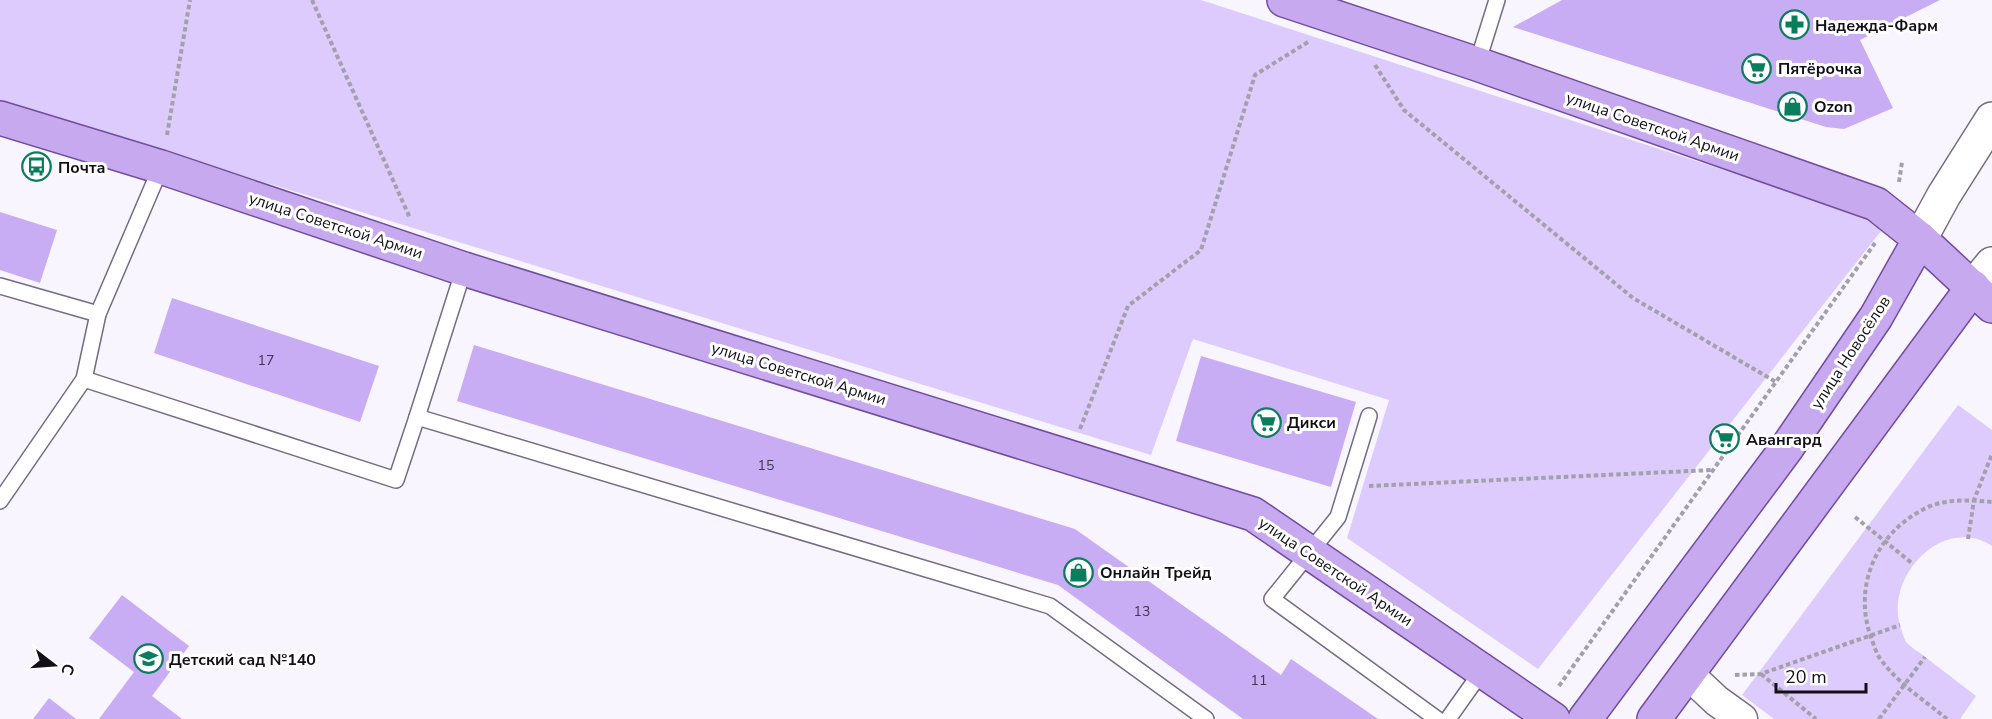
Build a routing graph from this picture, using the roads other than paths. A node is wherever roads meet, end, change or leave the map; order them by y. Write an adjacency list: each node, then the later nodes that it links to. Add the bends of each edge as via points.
1 (1284, 0): 3 (main road, улица Советской Армии)
2 (1497, 0): 3 (lane)
3 (1477, 64): 7 (main road, улица Советской Армии, via 1876,204)
4 (0, 118): 6 (main road, улица Советской Армии)
5 (1992, 119): 7 (street, улица Новосёлов)
6 (162, 167): 8 (main road, улица Советской Армии); 11 (lane)
7 (1920, 239): 9 (main road, улица Советской Армии); 23 (main road, улица Новосёлов, via 1876,317 1785,450)
8 (464, 268): 14 (lane); 16 (main road, улица Советской Армии, via 1253,514)
9 (1986, 285): 18 (main road)
10 (0, 286): 11 (lane)
11 (98, 314): 12 (lane)
12 (84, 380): 14 (lane, via 396,480); 15 (lane)
13 (1370, 416): 16 (lane, via 1338,517)
14 (417, 417): 20 (lane, via 1050,606)
15 (0, 501)
16 (1311, 552): 17 (main road, улица Советской Армии); 21 (lane, via 1272,599)
17 (1482, 671): 19 (main road, улица Советской Армии); 22 (lane)
18 (1687, 673): 24 (main road); 25 (street)
19 (1547, 715)
20 (1206, 719)
21 (1437, 719)
22 (1449, 719)
23 (1585, 719)
24 (1654, 719)
25 (1742, 719)

